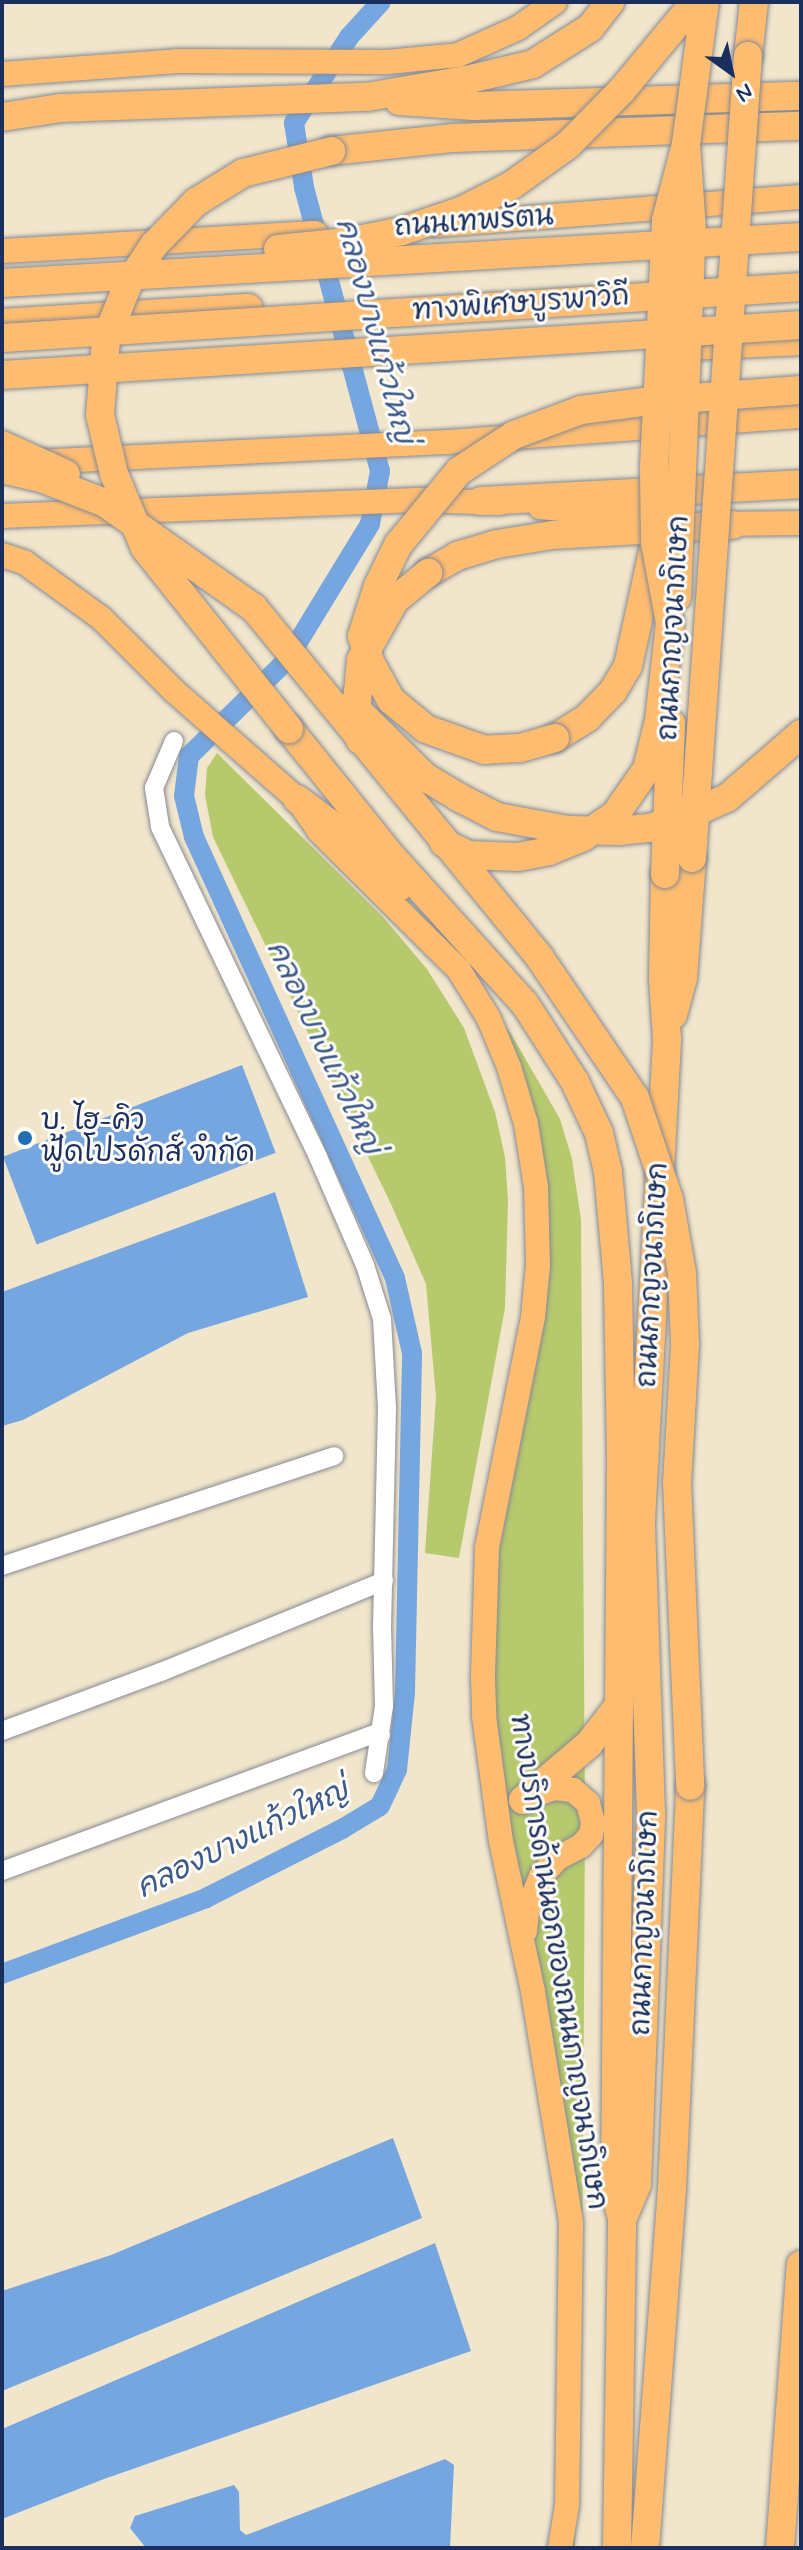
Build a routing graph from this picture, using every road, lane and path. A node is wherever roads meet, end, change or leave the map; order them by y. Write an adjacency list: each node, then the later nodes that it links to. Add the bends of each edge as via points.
1 (555, 2): 6 (main road, via 518,28 458,55 387,62 178,61)
2 (610, 2): 8 (highway, via 590,28 533,64)
3 (695, 2): 15 (highway, bridge, via 568,145 512,185 461,211 348,242)
4 (705, 2): 11 (highway, ถนนกาญจนาภิเษก, bridge)
5 (754, 2): 41 (highway, bridge, via 683,978)
6 (2, 74)
7 (801, 96): 8 (highway, via 474,106)
8 (367, 97): 9 (highway, via 61,108)
9 (2, 117)
10 (801, 126): 40 (highway, bridge, via 453,138 331,151 243,173 196,202 154,245 128,284 106,339 100,415 114,474 145,548 392,857)
11 (686, 144): 34 (highway, bridge, via 666,220); 41 (highway, ถนนกาญจนาภิเษก, bridge, via 692,231 665,874)
12 (801, 197): 14 (main road, ถนนเทพรัตน)
13 (801, 237): 17 (highway, bridge)
14 (2, 251)
15 (2, 266)
16 (801, 276): 19 (highway)
17 (2, 283)
18 (801, 287): 21 (highway, ทางพิเศษบูรพาวิถี, bridge)
19 (2, 323)
20 (801, 325): 23 (highway, ทางพิเศษบูรพาวิถี, bridge)
21 (2, 338)
22 (801, 341): 23 (highway)
23 (2, 378)
24 (801, 390): 34 (highway, bridge, via 581,410 514,435 459,471 398,545 362,636 371,664 391,700 426,729 485,750 555,738 588,717 628,666)
25 (801, 416): 27 (main road)
26 (2, 445): 30 (highway, bridge, via 61,470)
27 (2, 466): 30 (highway, bridge)
28 (801, 484): 29 (highway)
29 (481, 501): 31 (main road); 33 (main road)
30 (105, 503): 36 (highway, bridge)
31 (2, 516)
32 (801, 523): 33 (main road)
33 (733, 525): 34 (highway, bridge, via 552,535 497,544 457,556 395,600 361,660 355,722 367,764 386,798 420,831 469,855 518,857 583,837 615,815 647,769 659,720 670,623)
34 (655, 542)
35 (2, 555): 39 (main road, ทางบริการด้านนอกของถนนกาญจนาภิเษก, via 34,569 101,618 173,690)
36 (254, 608): 37 (highway, bridge, via 425,777 497,817 568,830 650,828 727,798); 57 (highway, bridge, via 540,958 635,1098 669,1199 682,1273 685,1345 677,1483 690,1786 665,2313)
37 (801, 734)
38 (174, 741): 44 (street, via 154,788 160,827 318,1157 365,1265 382,1319 387,1408)
39 (297, 799): 40 (highway); 50 (main road, ทางบริการด้านนอกของถนนกาญจนาภิเษก, via 319,831 459,970 489,1019 526,1124 536,1187 538,1265 533,1317 487,1548 484,1633 484,1716)
40 (525, 1004): 45 (highway, via 575,1082 599,1133 615,1219)
41 (667, 1039): 53 (highway, ถนนกาญจนาภิเษก, via 641,1521 651,1812 637,2184)
42 (334, 1456): 43 (street)
43 (2, 1566)
44 (384, 1581): 46 (street); 47 (street)
45 (619, 1705): 49 (highway, via 589,1744); 53 (highway, via 615,2192)
46 (2, 1731)
47 (381, 1735): 48 (street); 51 (street)
48 (374, 1773)
49 (523, 1800): 50 (main road, via 507,1821); 52 (main road, via 554,1788 573,1790 588,1803 593,1822 591,1835 581,1846 558,1858 541,1876 527,1911)
50 (501, 1841): 52 (main road, ทางบริการด้านนอกของถนนกาญจนาภิเษก)
51 (2, 1871)
52 (524, 1945): 55 (main road, ทางบริการด้านนอกของถนนกาญจนาภิเษก, via 571,2222 567,2490)
53 (622, 2220): 56 (highway, ถนนกาญจนาภิเษก)
54 (801, 2265): 58 (highway)
55 (560, 2548)
56 (617, 2548)
57 (645, 2548)
58 (780, 2548)

